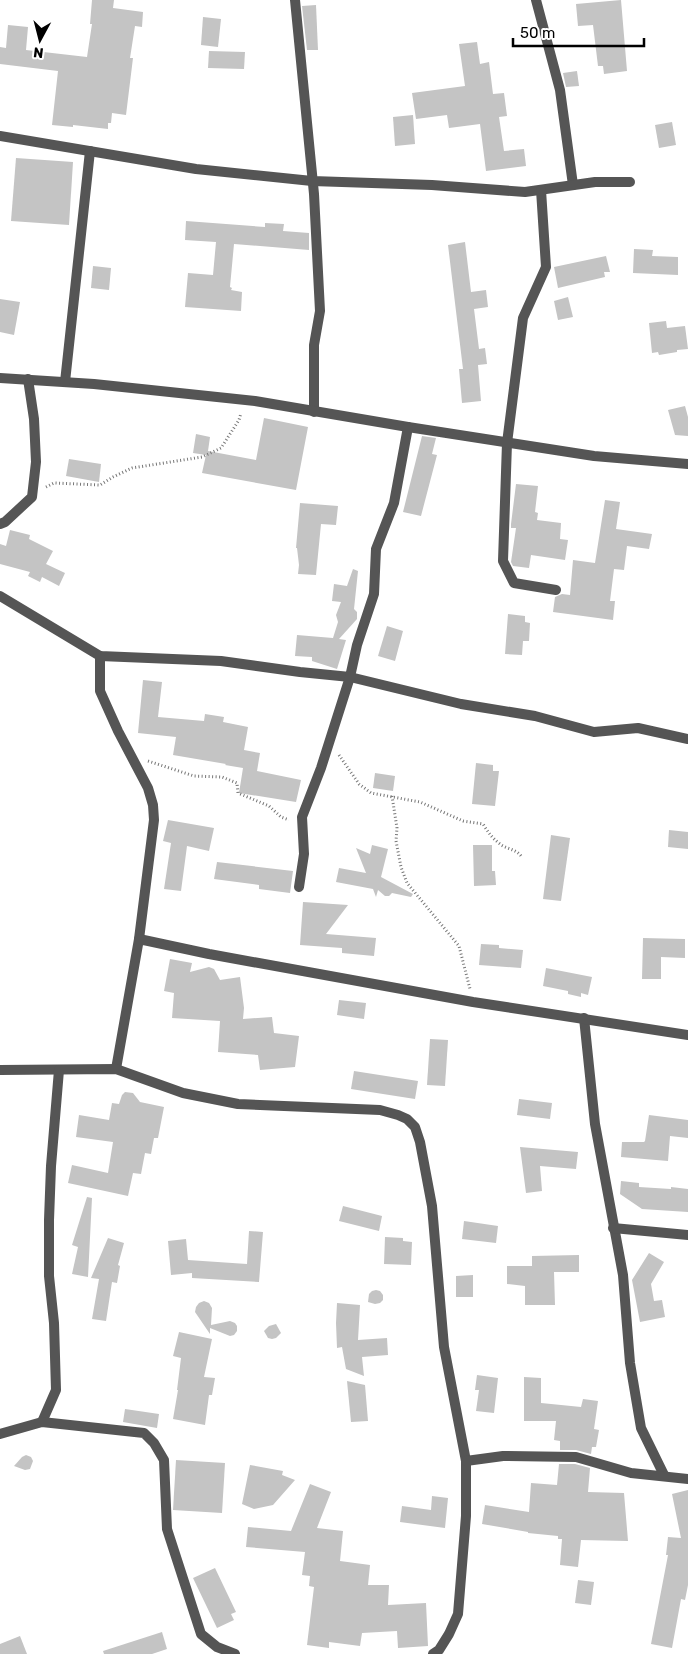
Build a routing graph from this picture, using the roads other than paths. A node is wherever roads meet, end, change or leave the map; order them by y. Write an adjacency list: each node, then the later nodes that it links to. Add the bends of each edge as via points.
1 (295, 0): 5 (street)
2 (536, 0): 7 (street, via 560,90)
3 (0, 136): 4 (street)
4 (90, 150): 5 (street, via 196,169); 11 (street)
5 (312, 181): 8 (street, via 525,192); 12 (street, via 320,311 314,345)
6 (630, 182): 7 (street)
7 (573, 185): 8 (street)
8 (541, 190): 14 (street, via 546,267 523,318)
9 (0, 378): 10 (street)
10 (28, 379): 11 (street); 16 (street, via 36,462 32,497)
11 (65, 382): 12 (street, via 245,400)
12 (314, 412): 13 (street)
13 (408, 428): 14 (street); 20 (street, via 394,503 376,549 374,594)
14 (507, 443): 15 (street, via 594,456); 17 (street, via 502,561 514,583)
15 (688, 464)
16 (0, 524)
17 (556, 590)
18 (0, 596): 19 (street)
19 (100, 656): 20 (street, via 221,661); 23 (street, via 100,691 148,788 153,805 154,820)
20 (350, 677): 21 (street, via 461,704 535,716 594,732 638,728); 22 (street, via 302,817 304,854)
21 (688, 739)
22 (299, 887)
23 (139, 939): 24 (street, via 473,1002); 26 (street)
24 (584, 1018): 25 (street); 29 (street, via 595,1124)
25 (688, 1035)
26 (116, 1069): 28 (street); 33 (street, via 183,1093 238,1104 380,1110 407,1119 415,1127 432,1206 444,1347)
27 (0, 1070): 28 (street)
28 (59, 1070): 31 (street, via 49,1220 56,1390)
29 (613, 1228): 30 (street); 34 (street, via 623,1275 630,1363 641,1428)
30 (688, 1235)
31 (42, 1422): 32 (street); 36 (street, via 144,1434 154,1443 164,1460 166,1529 201,1634 217,1647)
32 (0, 1434)
33 (466, 1461): 34 (street, via 503,1456 576,1457 631,1473); 37 (street, via 466,1516 458,1614 449,1634)
34 (664, 1475): 35 (street)
35 (688, 1478)
36 (235, 1654)
37 (433, 1654)

